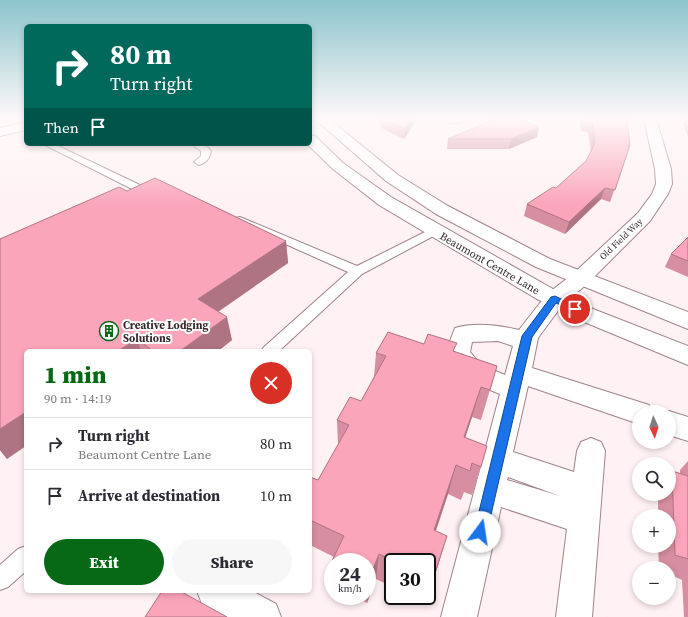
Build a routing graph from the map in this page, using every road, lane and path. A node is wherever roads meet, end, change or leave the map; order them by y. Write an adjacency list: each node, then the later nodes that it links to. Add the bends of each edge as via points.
1 (55, 148): 8 (lane)
2 (204, 148): 6 (lane, via 205,157)
3 (319, 148): 11 (street, Beaumont Centre Lane, via 338,166 385,201)
4 (356, 148): 13 (street, Beaumont Centre Lane, via 392,178 423,198 507,245)
5 (657, 148): 13 (street, Old Field Way, via 664,184 660,194 644,217)
6 (199, 162)
7 (152, 183): 8 (lane)
8 (140, 189): 9 (lane)
9 (126, 195)
10 (230, 216): 12 (lane)
11 (435, 231): 12 (lane); 14 (street, Beaumont Centre Lane)
12 (358, 271): 17 (lane)
13 (580, 279): 14 (street, Old Field Way); 15 (street, Beaumont Centre Lane)
14 (555, 299): 16 (street, Old Field Way, via 527,336); 18 (street, Beaumont Centre Lane)
15 (688, 321)
16 (526, 341): 19 (street, Old Field Way); 19 (street, via 498,333 463,334 457,354 472,372)
17 (271, 349)
18 (688, 356)
19 (517, 381): 20 (street); 24 (street, Old Field Way)
20 (632, 411)
21 (676, 425): 22 (street)
22 (688, 429)
23 (591, 451): 26 (street)
24 (498, 460): 25 (street, Old Field Way); 26 (street)
25 (491, 489): 26 (street); 31 (street, Old Field Way)
26 (586, 505): 32 (street)
27 (24, 559): 28 (lane)
28 (0, 579)
29 (220, 593): 30 (street)
30 (264, 617)
31 (459, 617)
32 (574, 617)

